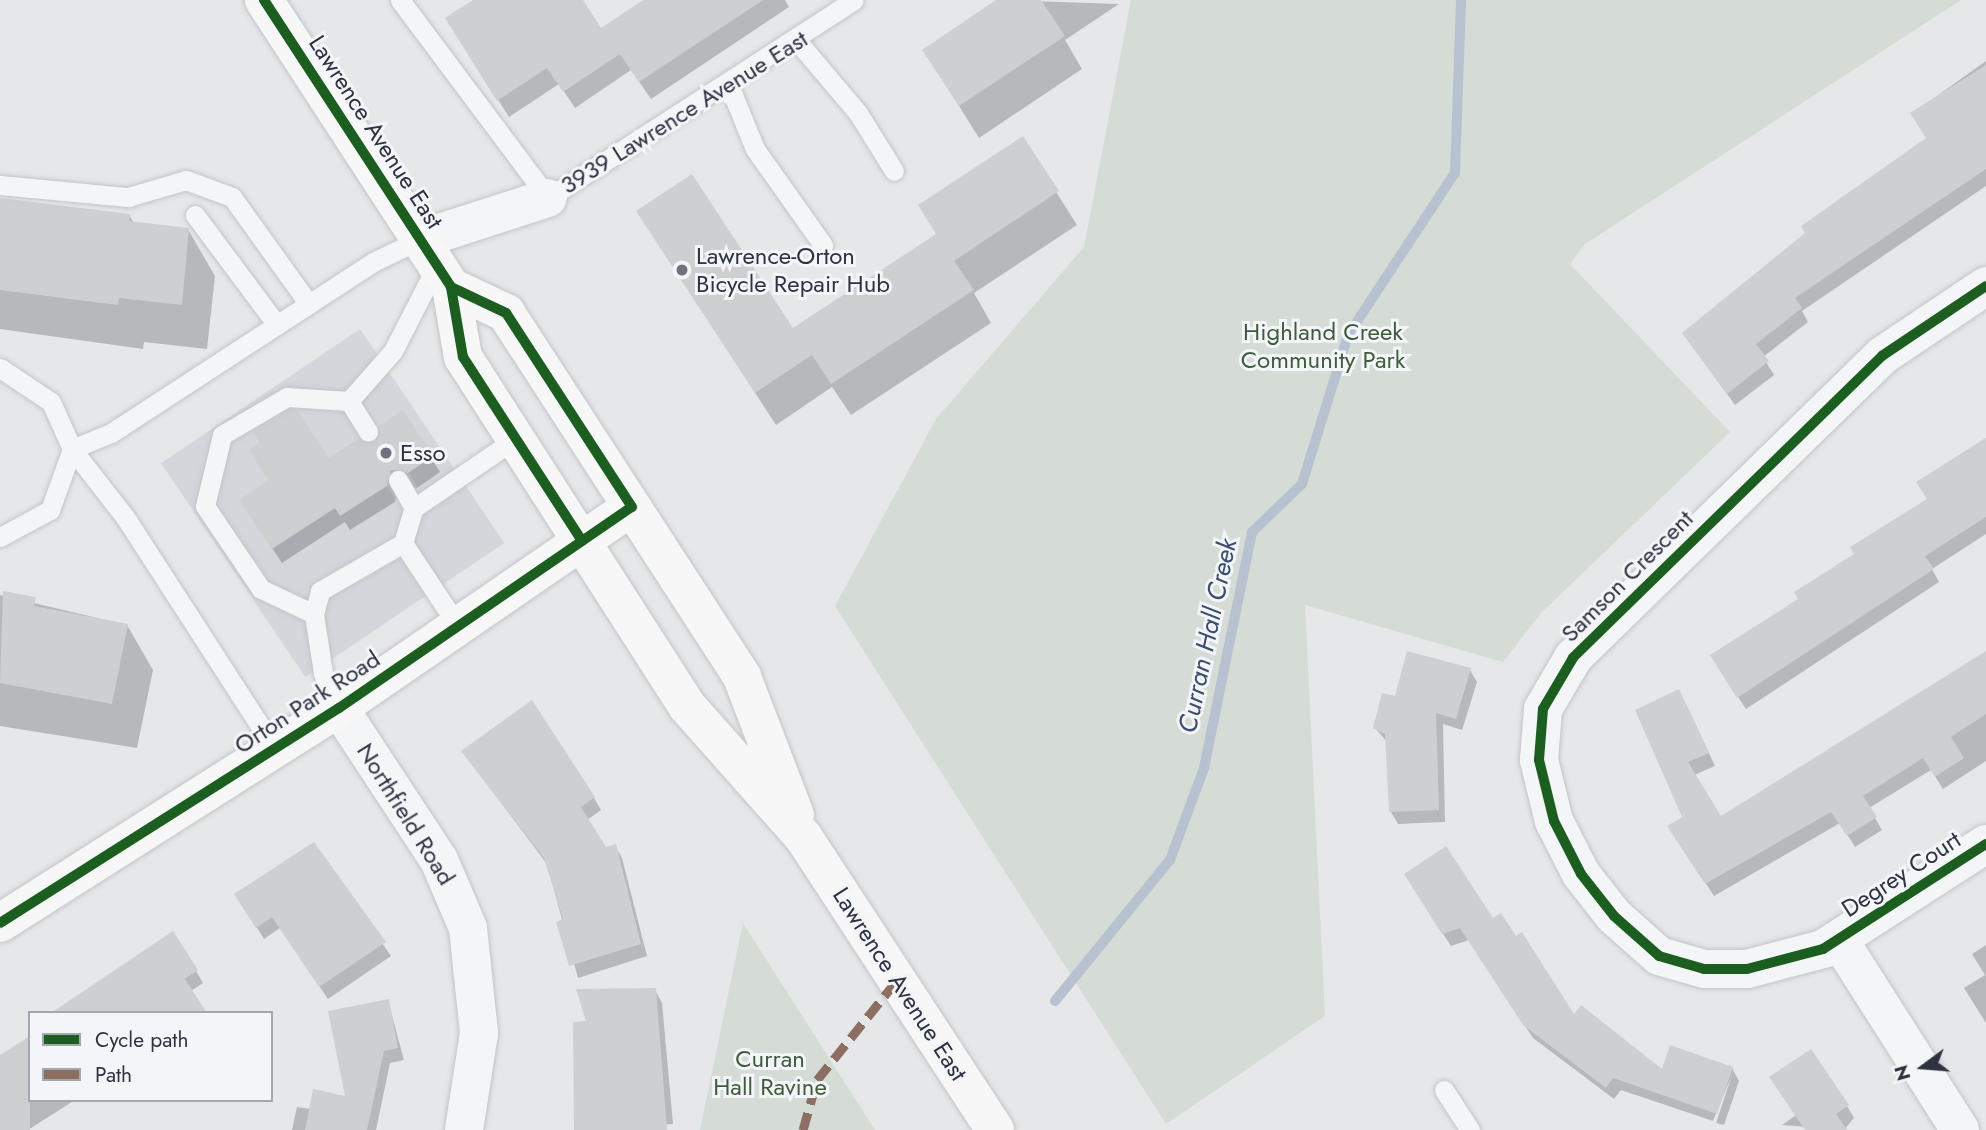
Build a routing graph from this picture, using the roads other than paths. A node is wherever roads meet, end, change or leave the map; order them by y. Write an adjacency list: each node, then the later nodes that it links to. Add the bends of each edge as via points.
1 (264, 0): 11 (main road, Lawrence Avenue East)
2 (400, 0): 8 (lane, 3939 Lawrence Avenue East)
3 (854, 0): 4 (lane, 3939 Lawrence Avenue East)
4 (797, 42): 5 (lane, 3939 Lawrence Avenue East); 6 (lane, via 858,113)
5 (729, 85): 8 (lane, 3939 Lawrence Avenue East); 10 (lane, via 755,149)
6 (894, 171)
7 (0, 185): 13 (lane, via 128,197 186,180 232,197)
8 (548, 198): 11 (street, 3939 Lawrence Avenue East)
9 (195, 215): 14 (lane)
10 (823, 245)
11 (436, 264): 13 (lane); 16 (lane, via 393,351); 18 (main road, Lawrence Avenue East, via 463,357); 21 (main road, Lawrence Avenue East, via 506,313)
12 (1986, 286): 33 (street, Samson Crescent, via 1882,355 1573,658 1543,709 1539,760 1554,821 1581,874 1614,916 1659,956 1704,969 1747,969)
13 (309, 304): 14 (lane)
14 (277, 325): 19 (lane, via 111,433)
15 (0, 368): 19 (lane, via 51,402)
16 (349, 401): 17 (lane); 26 (lane, via 287,397 222,435 205,506 261,589)
17 (369, 432)
18 (515, 439): 22 (lane); 24 (main road, Lawrence Avenue East)
19 (72, 449): 23 (lane, via 50,510); 29 (lane, via 125,517)
20 (398, 480): 22 (lane)
21 (632, 507): 24 (main road, Orton Park Road); 30 (main road, Lawrence Avenue East, via 741,677)
22 (414, 508): 25 (lane)
23 (0, 537)
24 (582, 541): 27 (main road, Orton Park Road); 30 (main road, Lawrence Avenue East, via 687,706)
25 (403, 544): 26 (lane, via 320,592); 27 (lane)
26 (314, 614): 28 (lane, via 323,673)
27 (458, 626): 28 (main road, Orton Park Road)
28 (340, 708): 29 (main road, Orton Park Road); 35 (street, Northfield Road, via 439,860 468,928 479,1033)
29 (275, 749): 32 (main road, Orton Park Road)
30 (804, 838): 36 (main road, Lawrence Avenue East)
31 (1986, 844): 33 (street, Degrey Court)
32 (0, 923)
33 (1839, 940): 38 (street)
34 (1444, 1090): 37 (lane)
35 (464, 1130)
36 (995, 1130)
37 (1470, 1130)
38 (1960, 1130)

